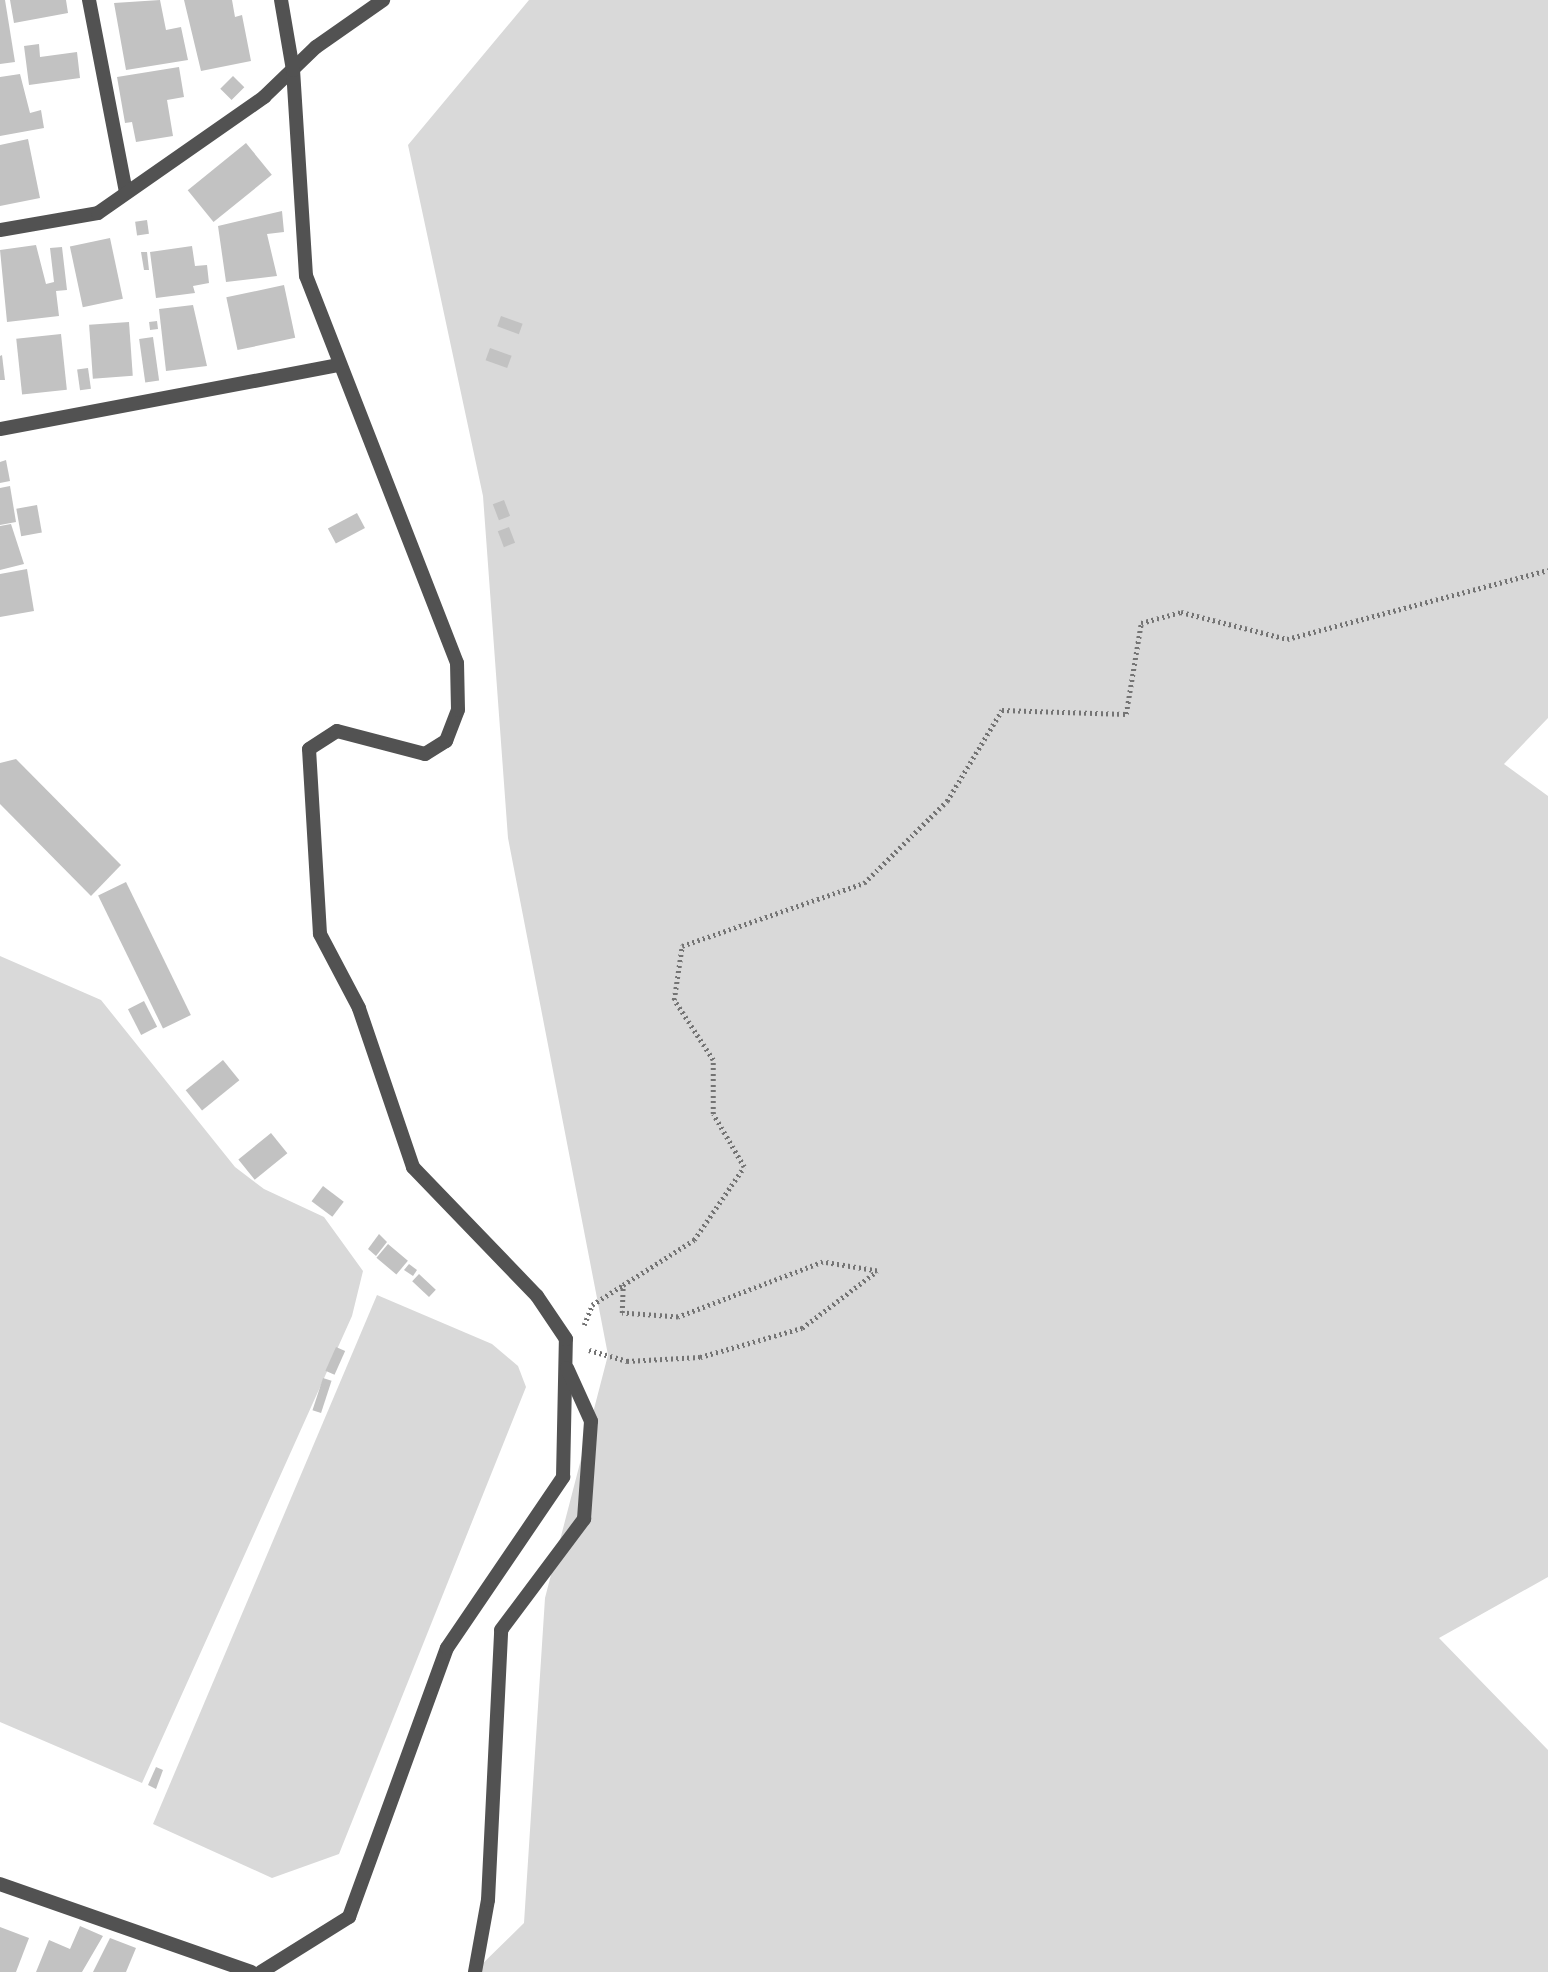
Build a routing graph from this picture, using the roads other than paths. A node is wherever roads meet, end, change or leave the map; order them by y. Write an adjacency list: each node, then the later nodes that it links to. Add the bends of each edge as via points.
1 (89, 0): 5 (street)
2 (281, 0): 4 (street)
3 (383, 0): 4 (street)
4 (293, 70): 5 (street, via 264,97); 7 (street, via 306,276)
5 (126, 192): 6 (street, via 98,213)
6 (0, 230)
7 (338, 365): 8 (street); 9 (street, via 457,663 457,710 446,741 425,754 337,731 309,749 320,934 359,1008 412,1167 537,1296 572,1341)
8 (0, 429)
9 (565, 1364): 12 (street, via 563,1477 447,1648 349,1917); 13 (street, via 591,1421 584,1519 500,1630 488,1900)
10 (0, 1884): 11 (street)
11 (251, 1972)
12 (261, 1972)
13 (475, 1972)

